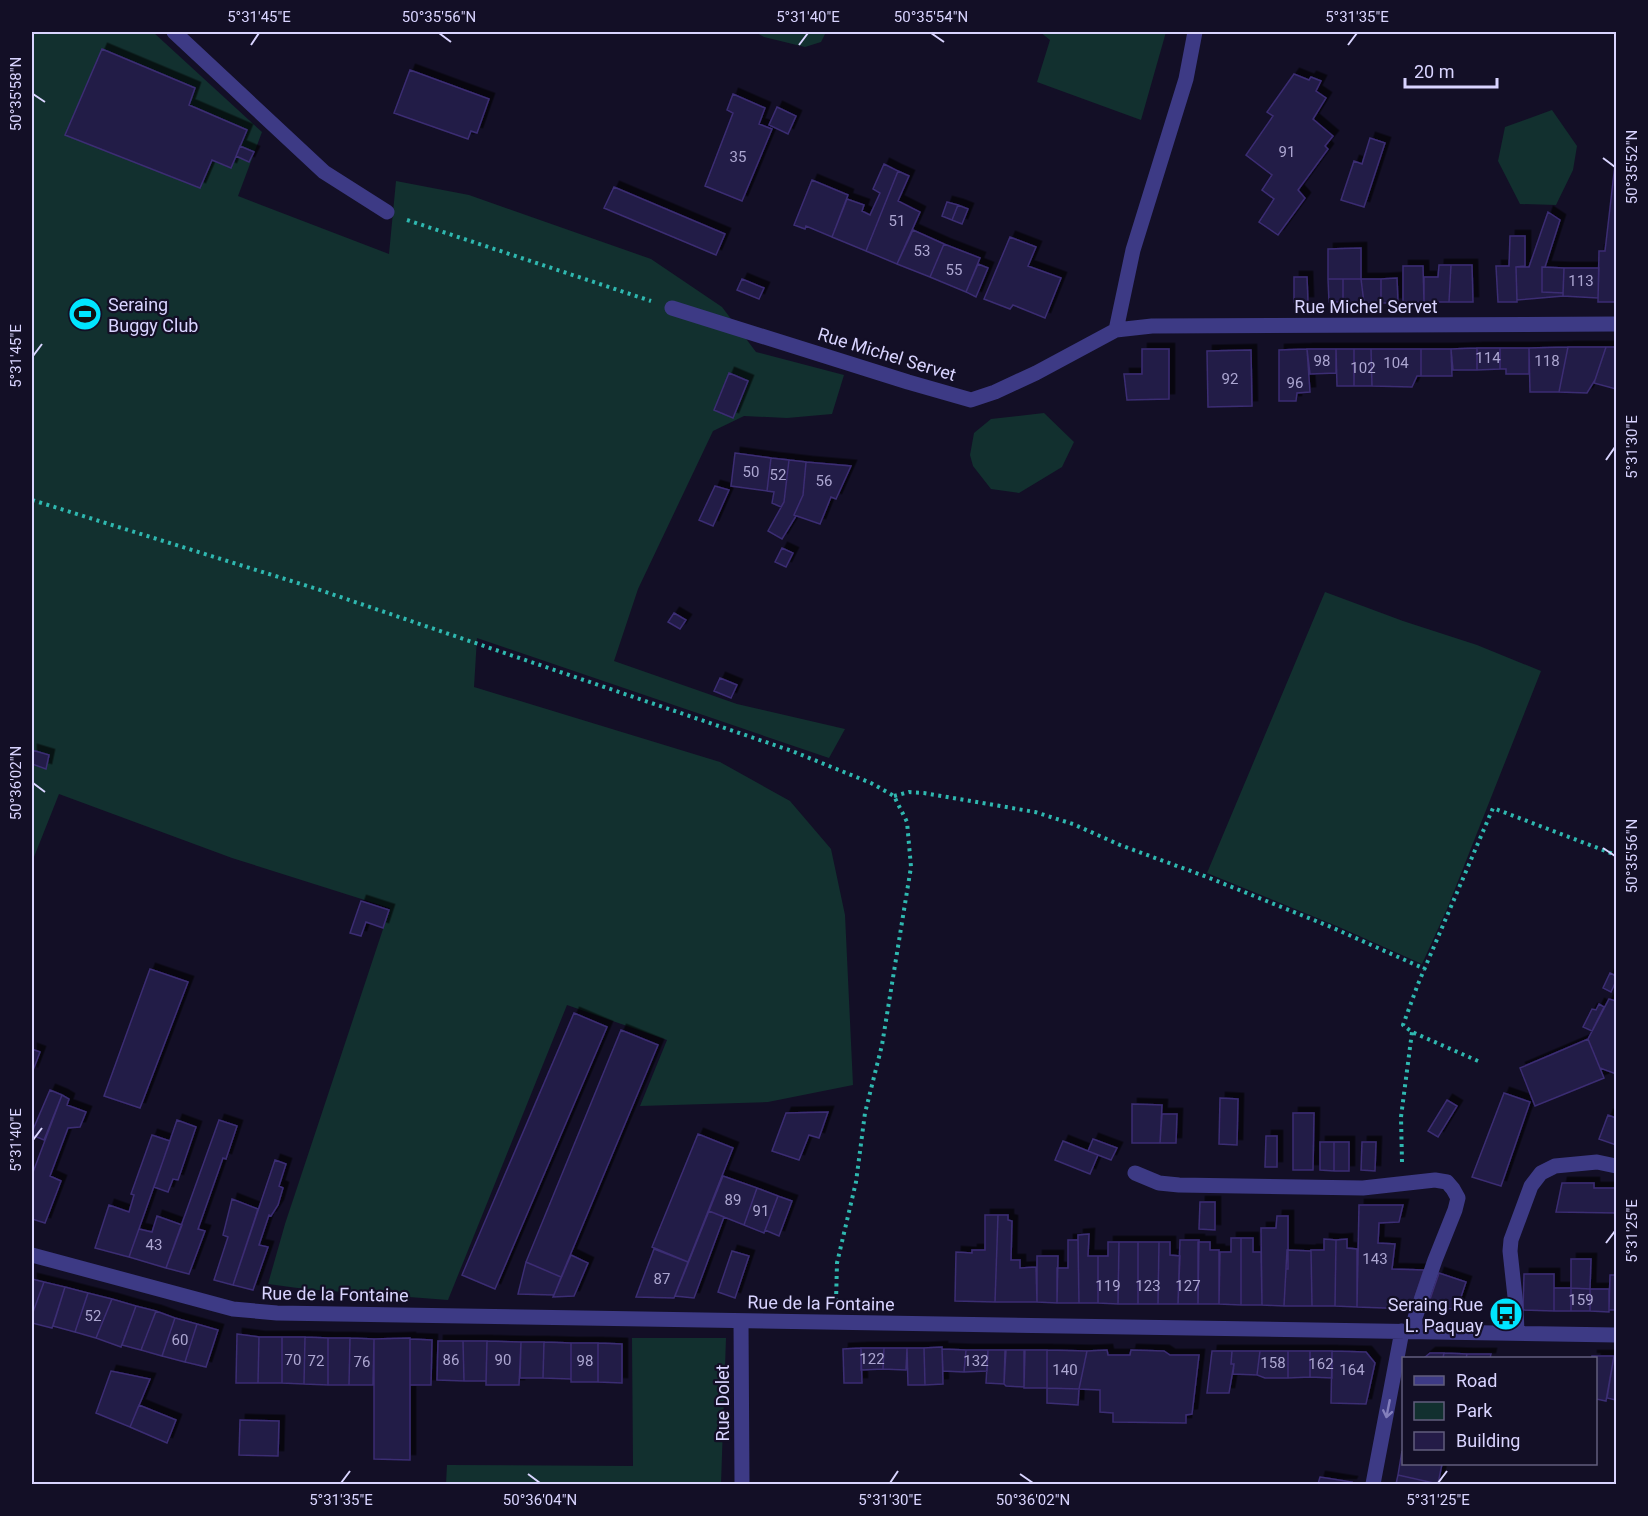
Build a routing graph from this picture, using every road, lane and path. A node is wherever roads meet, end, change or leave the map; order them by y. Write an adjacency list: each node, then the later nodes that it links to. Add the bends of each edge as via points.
1 (174, 32): 3 (street, via 324,172)
2 (1195, 32): 6 (street, via 1186,79 1133,250)
3 (387, 212): 4 (path)
4 (672, 309): 6 (street, Rue Michel Servet, via 971,400 1036,373)
5 (1617, 324): 6 (street, Rue Michel Servet, via 1152,326)
6 (1116, 330)
7 (32, 500): 8 (path, via 317,589 792,751 872,783)
8 (894, 796): 10 (path, via 924,793 1035,812 1074,824 1332,927); 18 (path, via 907,822 911,867 882,1045 837,1263)
9 (1617, 855): 10 (path, via 1493,808)
10 (1425, 969): 11 (path, via 1404,1022)
11 (1412, 1032): 12 (path); 15 (path, via 1401,1117)
12 (1478, 1061)
13 (1617, 1166): 20 (street, via 1597,1162 1555,1166 1540,1173 1531,1186 1511,1240)
14 (1135, 1173): 15 (street, via 1159,1184 1179,1185)
15 (1404, 1185): 19 (street, via 1447,1182 1458,1198)
16 (32, 1255): 17 (street, Rue de la Fontaine, via 251,1312)
17 (741, 1321): 18 (street, Rue de la Fontaine); 24 (street, Rue Dolet)
18 (834, 1323): 19 (street, Rue de la Fontaine)
19 (1409, 1331): 20 (street, Rue de la Fontaine); 22 (street, one-way to 22)
20 (1516, 1333): 21 (street, Rue de la Fontaine)
21 (1617, 1335)
22 (1403, 1357)
23 (1402, 1361): 25 (street, one-way to 25)
24 (742, 1485)
25 (1373, 1485)

